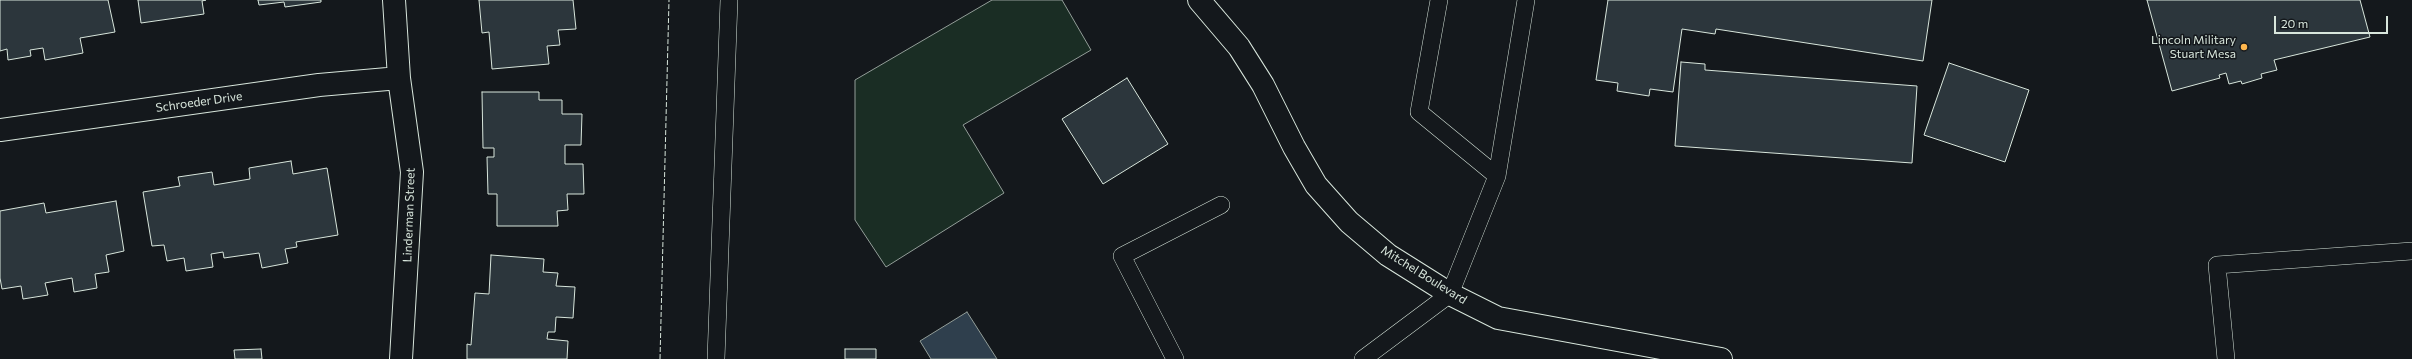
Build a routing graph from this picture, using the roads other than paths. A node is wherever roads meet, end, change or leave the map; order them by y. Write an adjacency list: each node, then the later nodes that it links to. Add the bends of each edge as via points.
1 (394, 0): 6 (street, Linderman Street)
2 (729, 0): 14 (lane)
3 (1199, 0): 11 (street, Mitchel Boulevard, via 1239,47 1263,85 1316,185 1349,222 1388,255)
4 (1439, 0): 8 (lane, via 1419,112)
5 (1526, 0): 8 (lane)
6 (399, 78): 7 (street, Schroeder Drive, via 319,85); 13 (street, Linderman Street, via 412,172)
7 (0, 130)
8 (1497, 176): 11 (lane)
9 (1221, 205): 15 (lane, via 1122,256)
10 (2412, 251): 18 (lane, via 2217,265)
11 (1450, 294): 12 (street, Mitchel Boulevard, via 1498,318); 16 (lane)
12 (1685, 356): 17 (street, Mitchel Boulevard)
13 (401, 359)
14 (716, 359)
15 (1175, 359)
16 (1363, 359)
17 (1721, 359)
18 (2226, 359)

